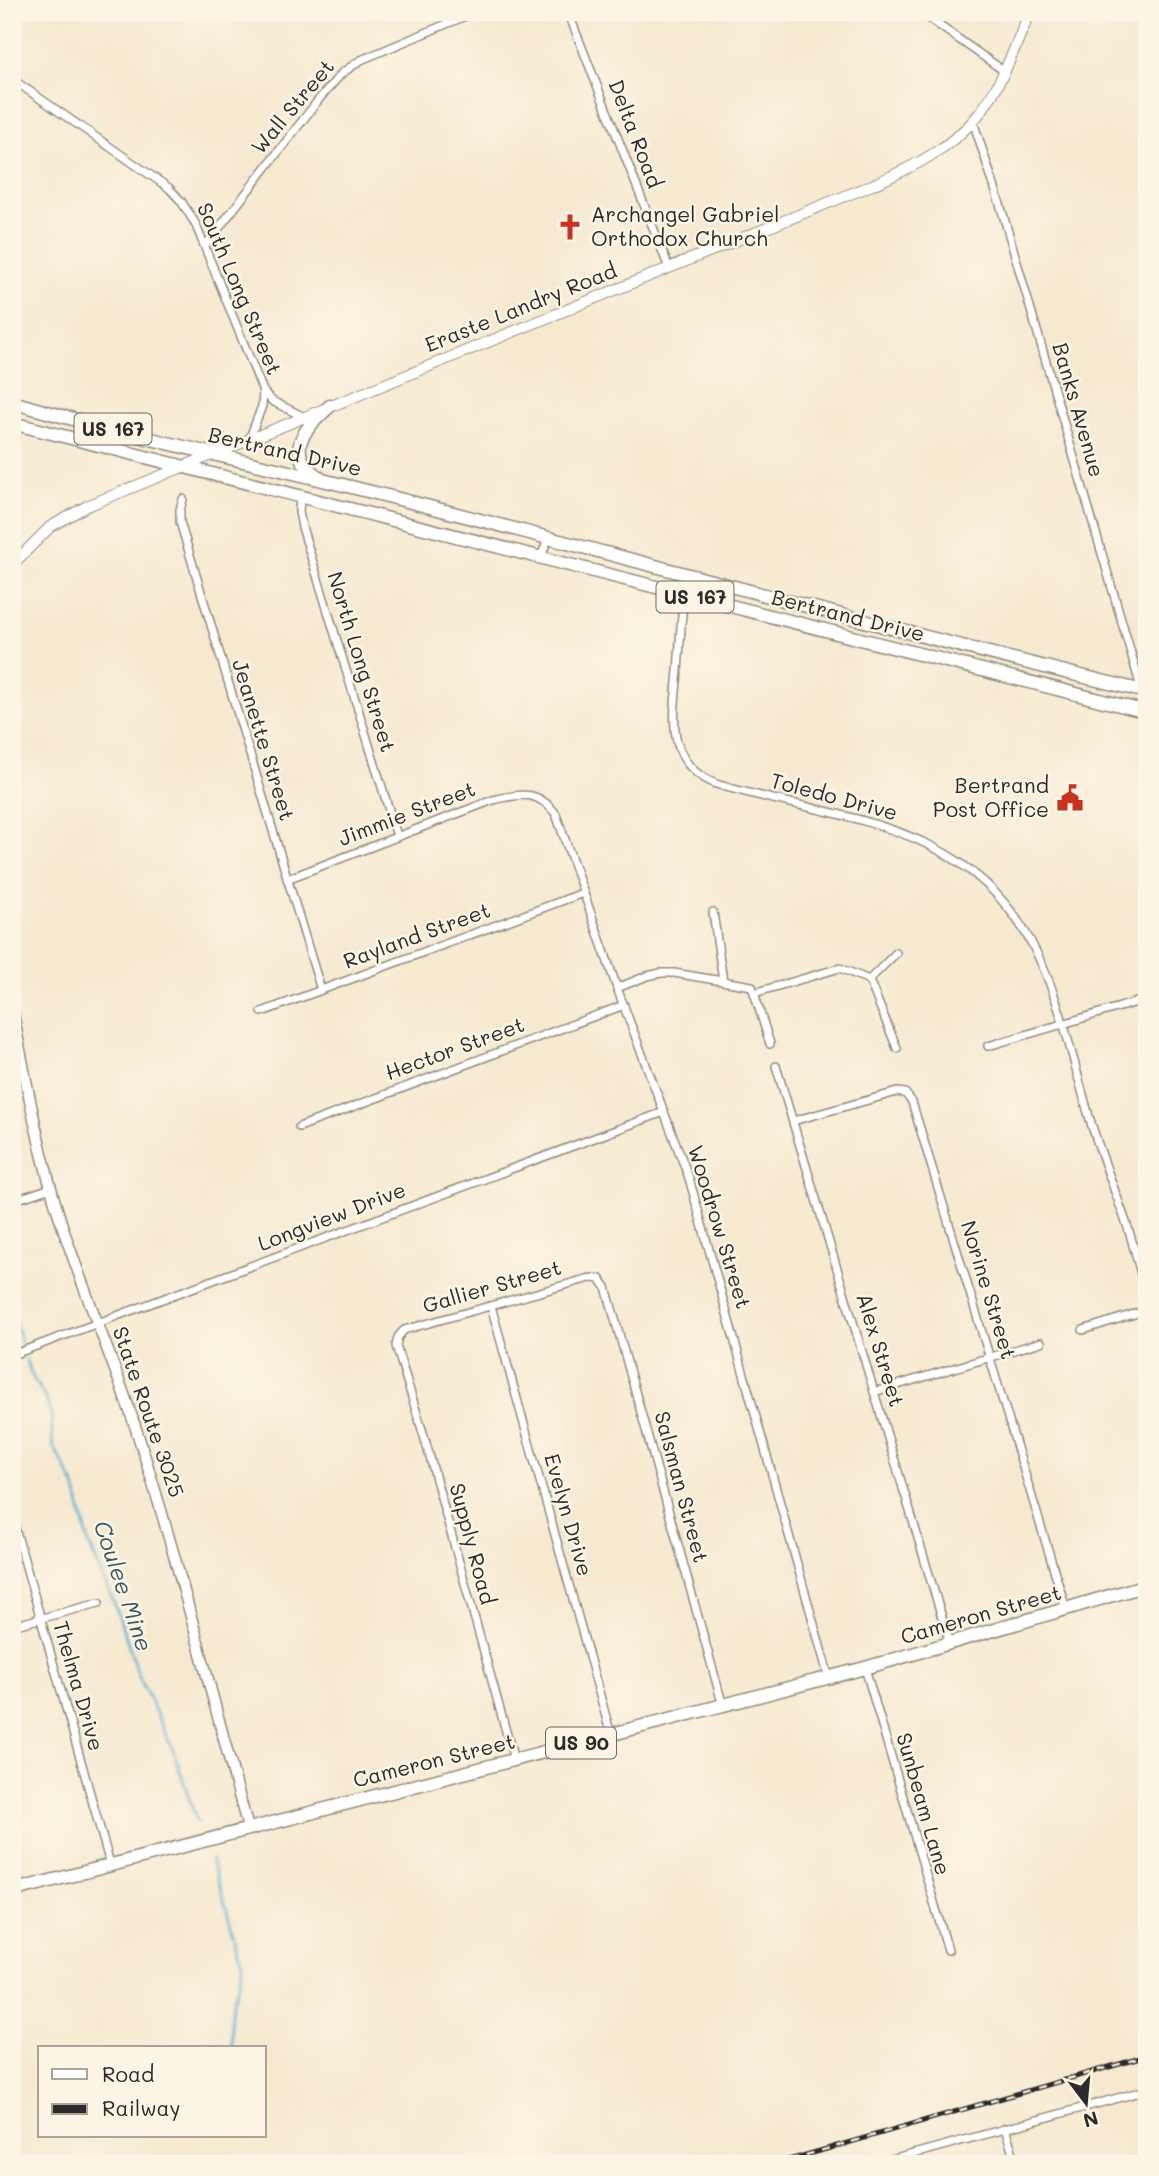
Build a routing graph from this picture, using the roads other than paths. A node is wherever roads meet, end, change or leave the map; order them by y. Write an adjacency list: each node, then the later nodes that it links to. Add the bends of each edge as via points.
1 (475, 12): 8 (street, Wall Street, via 361,60 342,73)
2 (568, 12): 9 (street, Delta Road)
3 (920, 12): 5 (street)
4 (1030, 12): 5 (street, Eraste Landry Road)
5 (1004, 71): 7 (street, Eraste Landry Road)
6 (12, 79): 8 (street, South Long Street, via 169,188)
7 (972, 121): 9 (street, Eraste Landry Road, via 922,162); 25 (street, Banks Avenue)
8 (205, 246): 10 (street, South Long Street)
9 (669, 268): 12 (street, Eraste Landry Road)
10 (263, 391): 13 (street, South Long Street, via 272,401); 15 (street, South Long Street)
11 (12, 402): 16 (main road, Bertrand Drive / US 167)
12 (331, 406): 13 (street, Eraste Landry Road); 18 (main road, via 310,423 300,445 305,465)
13 (304, 417): 15 (street, Eraste Landry Road)
14 (12, 423): 17 (main road, Bertrand Drive / US 167)
15 (249, 440): 16 (street, Eraste Landry Road)
16 (213, 455): 17 (street, Eraste Landry Road); 18 (main road, Bertrand Drive / US 167)
17 (183, 467): 19 (main road, Bertrand Drive / US 167); 23 (street, Eraste Landry Road, via 64,517)
18 (326, 482): 21 (main road, Bertrand Drive / US 167)
19 (300, 497): 22 (main road, Bertrand Drive / US 167); 28 (street, North Long Street, via 302,527)
20 (183, 499): 29 (street, Jeanette Street, via 180,522)
21 (548, 540): 22 (street); 25 (main road, Bertrand Drive / US 167)
22 (541, 557): 24 (main road, Bertrand Drive / US 167)
23 (12, 565)
24 (684, 594): 26 (main road, Bertrand Drive / US 167); 42 (street, Toledo Drive, via 674,720 677,744 689,766 716,784 899,832 967,867 1026,931 1045,967)
25 (1144, 692): 26 (street, Banks Avenue)
26 (1147, 710)
27 (542, 799): 28 (street, Jimmie Street, via 524,795 493,800); 30 (street, Woodrow Street, via 555,814)
28 (397, 836): 29 (street, Jimmie Street)
29 (287, 878): 36 (street, Jeanette Street)
30 (583, 892): 35 (street, Woodrow Street); 36 (street, Rayland Street)
31 (713, 912): 34 (street)
32 (896, 953): 33 (street)
33 (869, 980): 37 (street, via 840,968); 45 (street)
34 (723, 981): 35 (street, via 661,973); 37 (street, via 752,986)
35 (617, 988): 39 (street, Woodrow Street)
36 (321, 990): 41 (street, Rayland Street)
37 (754, 993): 43 (street)
38 (1147, 999): 42 (street)
39 (624, 1005): 47 (street, Woodrow Street); 49 (street, Hector Street)
40 (12, 1008): 50 (main road, State Route 3025)
41 (262, 1012)
42 (1063, 1023): 44 (street); 53 (street, Toledo Drive)
43 (770, 1044)
44 (988, 1046)
45 (897, 1048)
46 (776, 1066): 48 (street, Alex Street)
47 (664, 1112): 56 (street, Longview Drive); 71 (street, Woodrow Street, via 689,1178)
48 (793, 1121): 61 (street, Norine Street, via 887,1094 908,1096); 62 (street, Alex Street)
49 (299, 1126)
50 (51, 1188): 51 (street); 56 (main road, State Route 3025)
51 (12, 1201)
52 (600, 1279): 54 (street, Gallier Street); 72 (street, Salsman Street, via 632,1375)
53 (1147, 1294)
54 (491, 1306): 58 (street, Gallier Street, via 404,1330); 73 (street, Evelyn Drive)
55 (1147, 1310): 57 (street)
56 (98, 1324): 60 (street, Longview Drive); 75 (main road, State Route 3025, via 151,1478)
57 (1083, 1330)
58 (398, 1337): 74 (street, Supply Road, via 396,1346)
59 (1041, 1342): 61 (street)
60 (12, 1355)
61 (990, 1358): 62 (street); 66 (street, Norine Street)
62 (874, 1391): 69 (street, Alex Street)
63 (12, 1517): 67 (street, Thelma Drive)
64 (1147, 1585): 66 (main road, Cameron Street / US 90)
65 (99, 1602): 67 (street)
66 (1067, 1610): 69 (main road, Cameron Street / US 90)
67 (41, 1618): 68 (street); 76 (street, Thelma Drive)
68 (12, 1626)
69 (950, 1645): 70 (main road, Cameron Street / US 90)
70 (865, 1668): 71 (main road, Cameron Street / US 90); 78 (street, Sunbeam Lane)
71 (829, 1678): 72 (main road, Cameron Street / US 90)
72 (723, 1706): 73 (main road, Cameron Street / US 90)
73 (611, 1735): 74 (main road, Cameron Street / US 90)
74 (514, 1760): 75 (main road, Cameron Street / US 90)
75 (248, 1828): 76 (main road, Cameron Street / US 90)
76 (110, 1864): 77 (main road, Cameron Street / US 90)
77 (12, 1891)
78 (948, 1950)
79 (1147, 2090): 80 (street)
80 (1005, 2128): 81 (street); 82 (street)
81 (877, 2164)
82 (1016, 2164)

